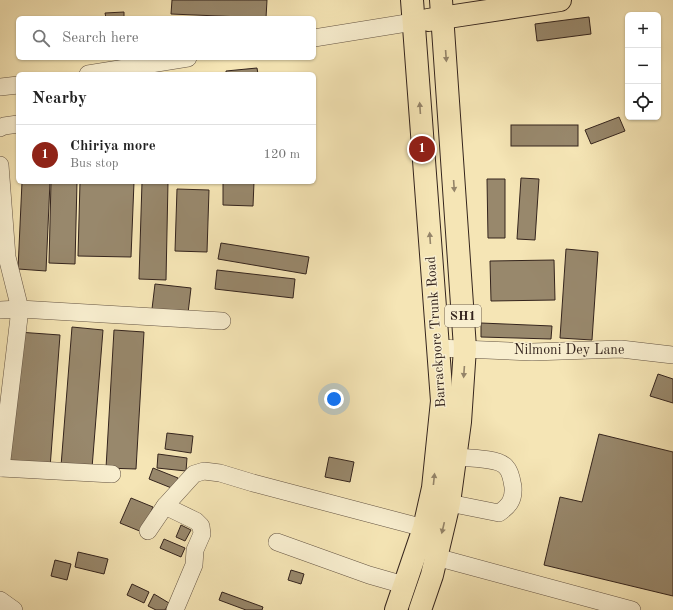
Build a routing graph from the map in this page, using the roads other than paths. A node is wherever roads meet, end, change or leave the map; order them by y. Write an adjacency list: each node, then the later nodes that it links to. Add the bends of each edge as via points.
1 (412, 0): 4 (main road, Barrackpore Trunk Road / SH1)
2 (560, 0): 3 (main road)
3 (442, 9): 4 (main road); 18 (main road, Barrackpore Trunk Road / SH1, one-way to 18)
4 (413, 22): 5 (street); 17 (main road, Barrackpore Trunk Road / SH1, one-way to 4)
5 (316, 38)
6 (176, 60): 7 (street)
7 (100, 72)
8 (16, 85): 9 (street)
9 (0, 87)
10 (16, 124): 11 (street)
11 (0, 128)
12 (0, 165): 13 (street)
13 (4, 257): 14 (street)
14 (20, 309): 15 (street); 16 (street); 21 (street)
15 (0, 310)
16 (222, 321)
17 (438, 348): 18 (street, Nilmoni Dey Lane); 25 (main road, Barrackpore Trunk Road / SH1, one-way to 17, via 433,488 442,400)
18 (465, 348): 19 (street, Nilmoni Dey Lane, via 532,352 621,349); 20 (main road, Barrackpore Trunk Road / SH1, one-way to 20)
19 (673, 356)
20 (455, 457): 23 (main road, Barrackpore Trunk Road / SH1); 23 (street, via 497,461 506,466 512,478 513,493 509,506 499,513)
21 (0, 468): 22 (street)
22 (112, 474)
23 (449, 503): 28 (main road, Barrackpore Trunk Road / SH1, one-way to 28)
24 (165, 506): 25 (street, via 194,474 204,471 220,473); 26 (street); 32 (street, via 196,521 201,526 202,534 195,550 194,565)
25 (424, 528): 29 (main road, Barrackpore Trunk Road / SH1)
26 (148, 531)
27 (277, 542): 29 (street, via 368,575)
28 (436, 557): 34 (main road, Barrackpore Trunk Road / SH1); 35 (street)
29 (404, 585): 33 (main road, Barrackpore Trunk Road / SH1)
30 (0, 600): 31 (street)
31 (14, 610)
32 (175, 610)
33 (396, 610)
34 (420, 610)
35 (632, 610)

